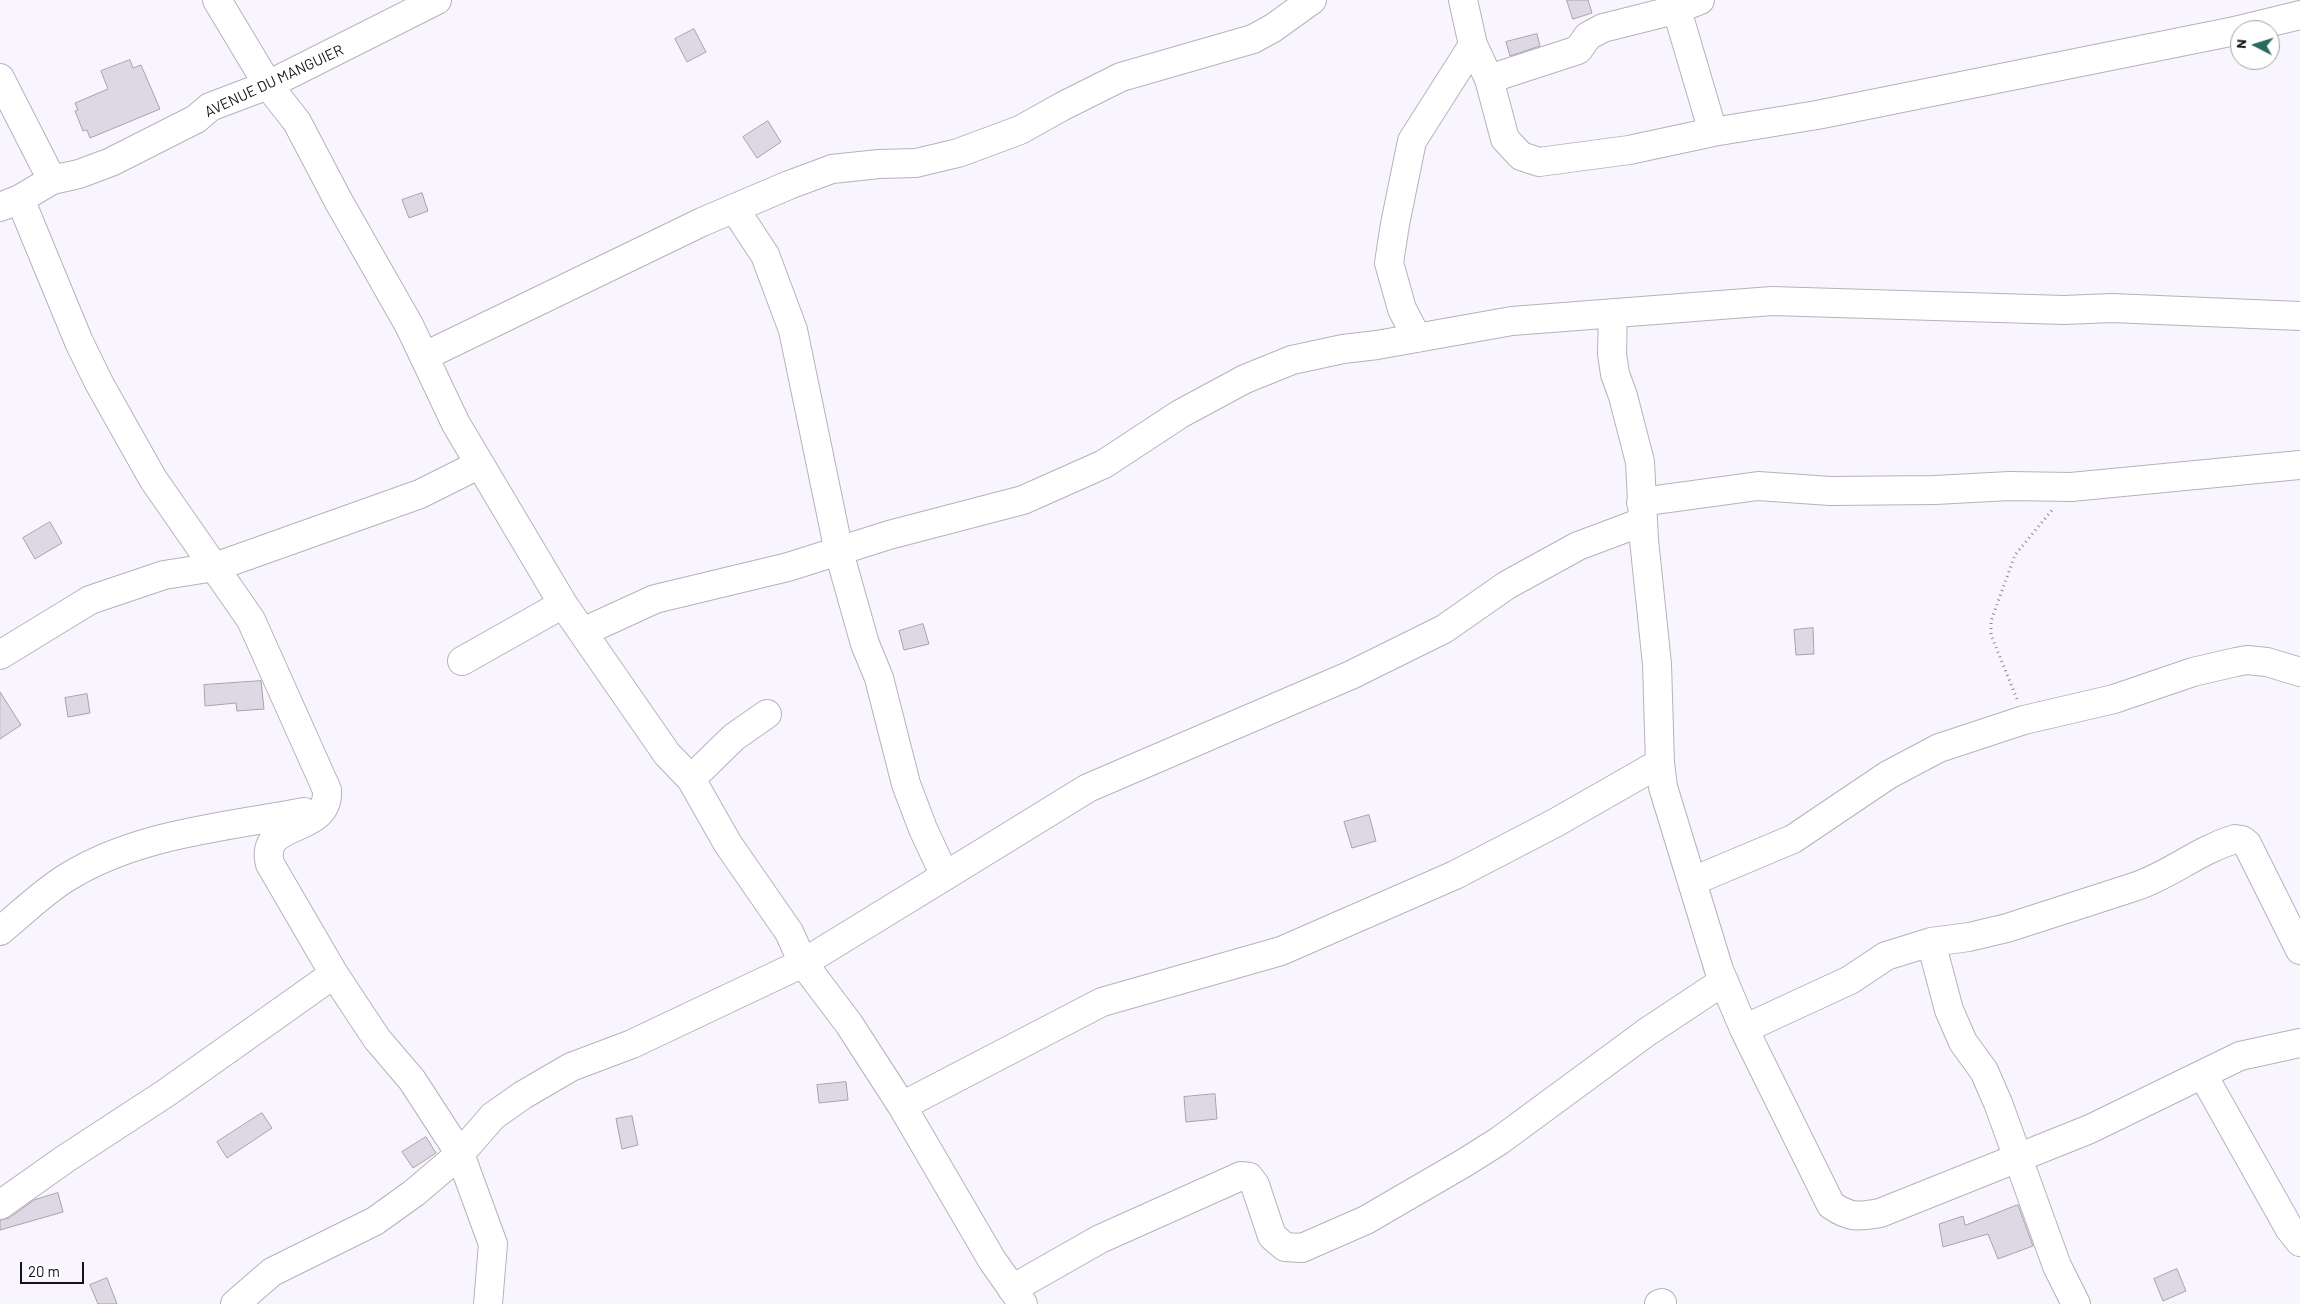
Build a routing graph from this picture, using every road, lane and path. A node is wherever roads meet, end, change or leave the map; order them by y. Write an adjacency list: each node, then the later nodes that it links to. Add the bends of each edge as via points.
1 (217, 0): 10 (street)
2 (437, 0): 10 (street, AVENUE DU MANGUIER)
3 (1312, 0): 14 (street, via 1254,39 1121,77 1020,130 958,153 916,163 832,169)
4 (1463, 0): 7 (street)
5 (1683, 3): 9 (street, via 1603,28 1588,36 1578,50); 11 (street)
6 (2300, 15): 11 (street, via 2069,66)
7 (1473, 45): 9 (street); 17 (street, via 1412,141 1397,216 1389,263 1402,309)
8 (0, 78): 12 (street)
9 (1489, 79): 11 (street, via 1505,139 1521,156 1540,162 1629,150)
10 (268, 85): 12 (street, AVENUE DU MANGUIER, via 210,107 196,119 111,162); 18 (street, via 297,122)
11 (1713, 132)
12 (52, 180): 13 (street, AVENUE DU MANGUIER)
13 (10, 203): 24 (street, via 99,382 153,479)
14 (734, 208): 18 (street); 23 (street, via 765,255 793,330)
15 (1613, 314): 16 (street, via 1772,301 2064,310 2112,308); 17 (street, via 1512,321); 22 (street, via 1612,354 1640,462)
16 (2300, 316)
17 (1417, 338): 23 (street, via 1292,360 1210,396 1104,464 1060,485 1023,500 889,535)
18 (425, 356): 19 (street, via 456,424)
19 (480, 464): 24 (street, via 420,494); 25 (street)
20 (2300, 465): 21 (street)
21 (2071, 486): 22 (street, via 1830,491 1758,486); 31 (path, via 2015,555 1991,621 1991,635)
22 (1642, 512): 32 (street, via 1658,664); 35 (street, via 1507,585 1444,629 1351,675 1088,788)
23 (840, 552): 26 (street, via 655,599); 35 (street, via 879,678 906,784)
24 (215, 567): 27 (street, via 164,575 90,600); 34 (street, via 251,620 279,681 327,790)
25 (563, 604): 26 (street); 28 (street)
26 (583, 632): 33 (street, via 667,754)
27 (0, 655)
28 (462, 660)
29 (2300, 672): 31 (street, via 2267,662 2242,661 2193,672 2114,699)
30 (767, 714): 33 (street, via 734,737)
31 (2024, 720): 36 (street, via 1940,748 1907,764 1793,839)
32 (1660, 763): 36 (street, via 1663,787); 46 (street, via 1455,875 1281,951 1102,1002)
33 (691, 779): 40 (street, via 728,844 789,932)
34 (325, 808): 37 (street, via 160,839 108,856 65,878); 41 (street, via 273,839 269,860)
35 (945, 876): 40 (street)
36 (1692, 881): 42 (street)
37 (0, 931)
38 (1931, 942): 39 (street, via 1969,938 2007,928 2143,884 2194,855 2235,839 2247,844); 43 (street, via 1886,956 1850,980); 48 (street, via 1948,1010 1963,1042 1984,1071)
39 (2300, 950)
40 (803, 963): 46 (street, via 849,1024); 47 (street, via 632,1044 571,1067 493,1116)
41 (334, 974): 47 (street, via 378,1039 412,1080); 49 (street)
42 (1724, 981): 43 (street); 51 (street, via 1647,1032 1499,1141 1366,1220 1302,1248 1285,1247 1272,1236 1255,1185 1242,1176 1100,1239)
43 (1744, 1028): 48 (street, via 1831,1205 1847,1216 1880,1213)
44 (2300, 1043): 45 (street, via 2240,1056)
45 (2203, 1075): 48 (street, via 2090,1129); 50 (street)
46 (902, 1106): 51 (street, via 967,1219)
47 (460, 1154): 52 (street, via 375,1221 272,1272); 53 (street, via 493,1244)
48 (2019, 1157): 54 (street, via 2057,1266)
49 (0, 1205)
50 (2300, 1242)
51 (1018, 1296)
52 (235, 1304)
53 (488, 1304)
54 (2076, 1304)

